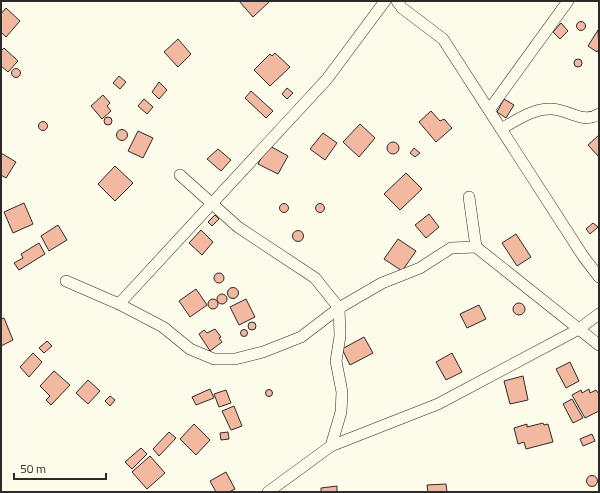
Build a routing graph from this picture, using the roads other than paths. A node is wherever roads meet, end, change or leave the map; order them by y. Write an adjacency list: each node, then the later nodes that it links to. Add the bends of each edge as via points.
1 (385, 1): 9 (street, via 327,79)
2 (568, 1): 4 (street)
3 (402, 3): 4 (street, via 443,39)
4 (489, 110): 6 (street)
5 (599, 114): 6 (street, via 594,117 578,117 552,108 533,111)
6 (501, 129): 11 (street)
7 (180, 175): 9 (street)
8 (469, 197): 10 (street)
9 (212, 204): 13 (street); 14 (street, via 238,227 315,278)
10 (476, 247): 14 (street, via 451,248 420,268 382,283); 16 (street)
11 (599, 277)
12 (66, 281): 13 (street)
13 (119, 304): 14 (street, via 163,328 190,349 214,359 235,359 263,352 301,337)
14 (339, 308): 18 (street, via 340,336 336,361 342,392 341,412)
15 (599, 314): 16 (street)
16 (579, 329): 17 (street); 18 (street, via 438,404)
17 (599, 345)
18 (332, 446): 19 (street)
19 (268, 492)

